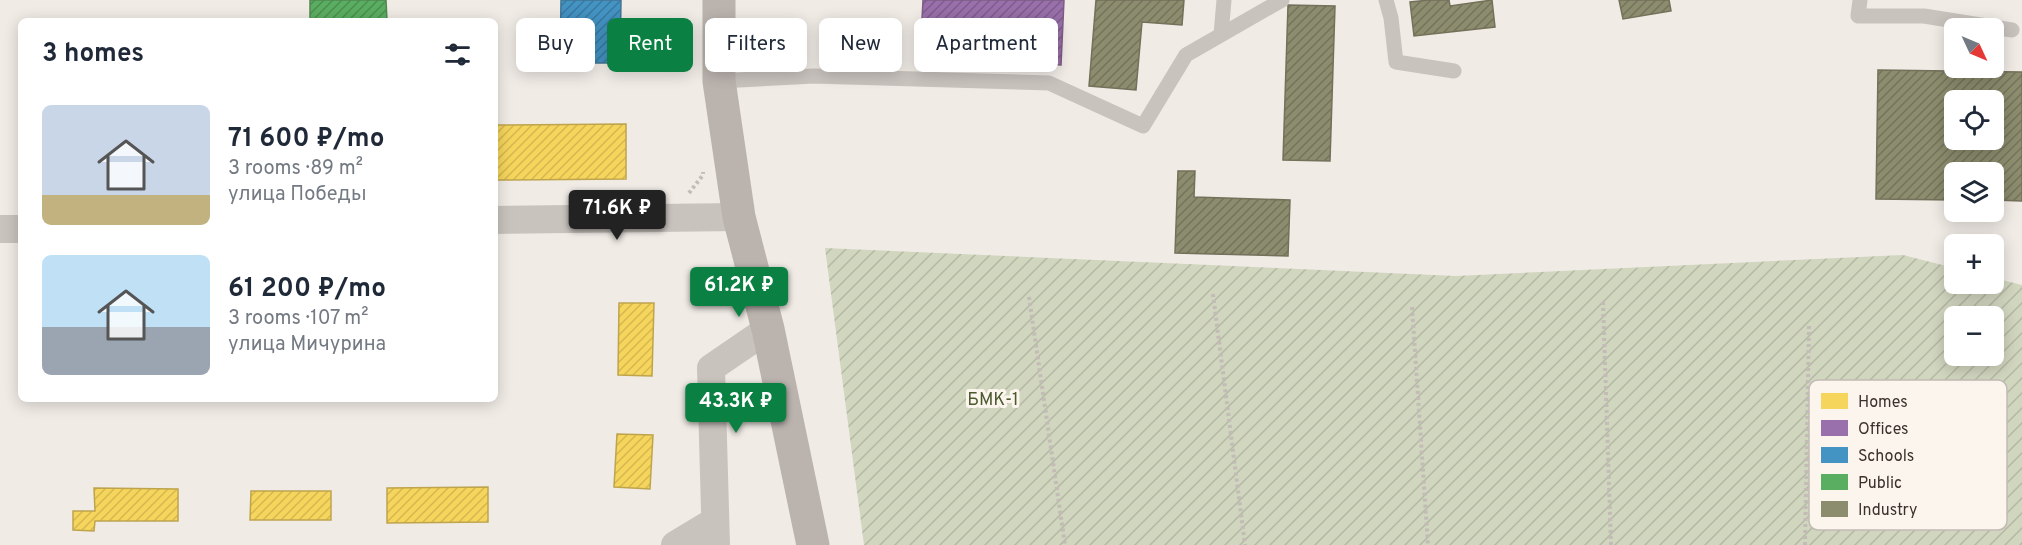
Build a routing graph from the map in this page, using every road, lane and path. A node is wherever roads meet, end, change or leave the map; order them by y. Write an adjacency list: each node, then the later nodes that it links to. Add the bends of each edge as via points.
1 (719, 0): 9 (main road)
2 (1224, 0): 7 (lane)
3 (1282, 0): 7 (lane)
4 (1386, 0): 8 (lane, via 1396,62)
5 (1860, 0): 6 (lane, via 1858,15 1923,16)
6 (2012, 30)
7 (1221, 35): 9 (lane, via 1186,55 1143,126 1049,83 814,76)
8 (1454, 71)
9 (719, 81): 10 (main road)
10 (739, 217): 11 (street); 19 (main road)
11 (498, 220)
12 (0, 229): 13 (street)
13 (18, 229)
14 (1213, 294): 24 (path)
15 (1029, 297): 23 (path)
16 (1603, 302): 26 (path)
17 (1412, 307): 25 (path)
18 (1809, 326): 27 (path)
19 (768, 329): 20 (street, via 711,368); 22 (main road)
20 (715, 533): 21 (street)
21 (675, 545)
22 (813, 545)
23 (1065, 545)
24 (1245, 545)
25 (1428, 545)
26 (1611, 545)
27 (1804, 545)

